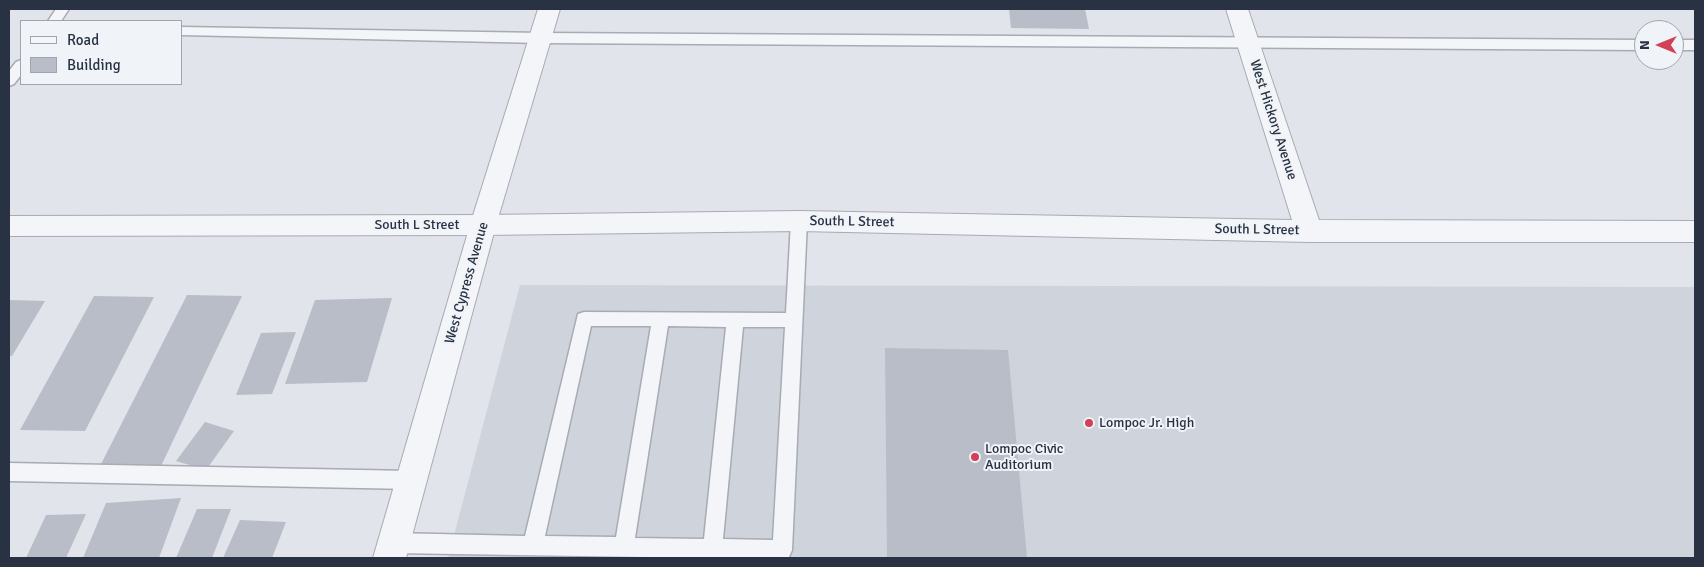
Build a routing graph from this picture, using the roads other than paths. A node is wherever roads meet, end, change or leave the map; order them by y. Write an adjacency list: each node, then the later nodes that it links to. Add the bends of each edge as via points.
1 (63, 9): 4 (lane)
2 (550, 9): 6 (street, West Cypress Avenue)
3 (1237, 9): 7 (street, West Hickory Avenue)
4 (55, 20)
5 (182, 32): 6 (lane)
6 (542, 38): 7 (lane); 12 (street, West Cypress Avenue)
7 (1248, 43): 8 (lane); 14 (street, West Hickory Avenue)
8 (1634, 45)
9 (20, 66): 10 (lane)
10 (9, 82)
11 (799, 221): 12 (street, South L Street); 14 (street, South L Street); 17 (lane)
12 (483, 225): 13 (street, South L Street); 20 (street, West Cypress Avenue)
13 (9, 226)
14 (1309, 231): 15 (street, South L Street)
15 (1695, 232)
16 (735, 320): 17 (lane); 18 (lane); 23 (lane)
17 (794, 320): 23 (lane, via 782,550)
18 (660, 321): 21 (lane, via 584,319); 22 (lane)
19 (9, 472): 20 (lane)
20 (412, 480): 24 (street, West Cypress Avenue)
21 (533, 545): 22 (lane); 24 (lane)
22 (624, 547): 23 (lane)
23 (713, 548)
24 (391, 550)

